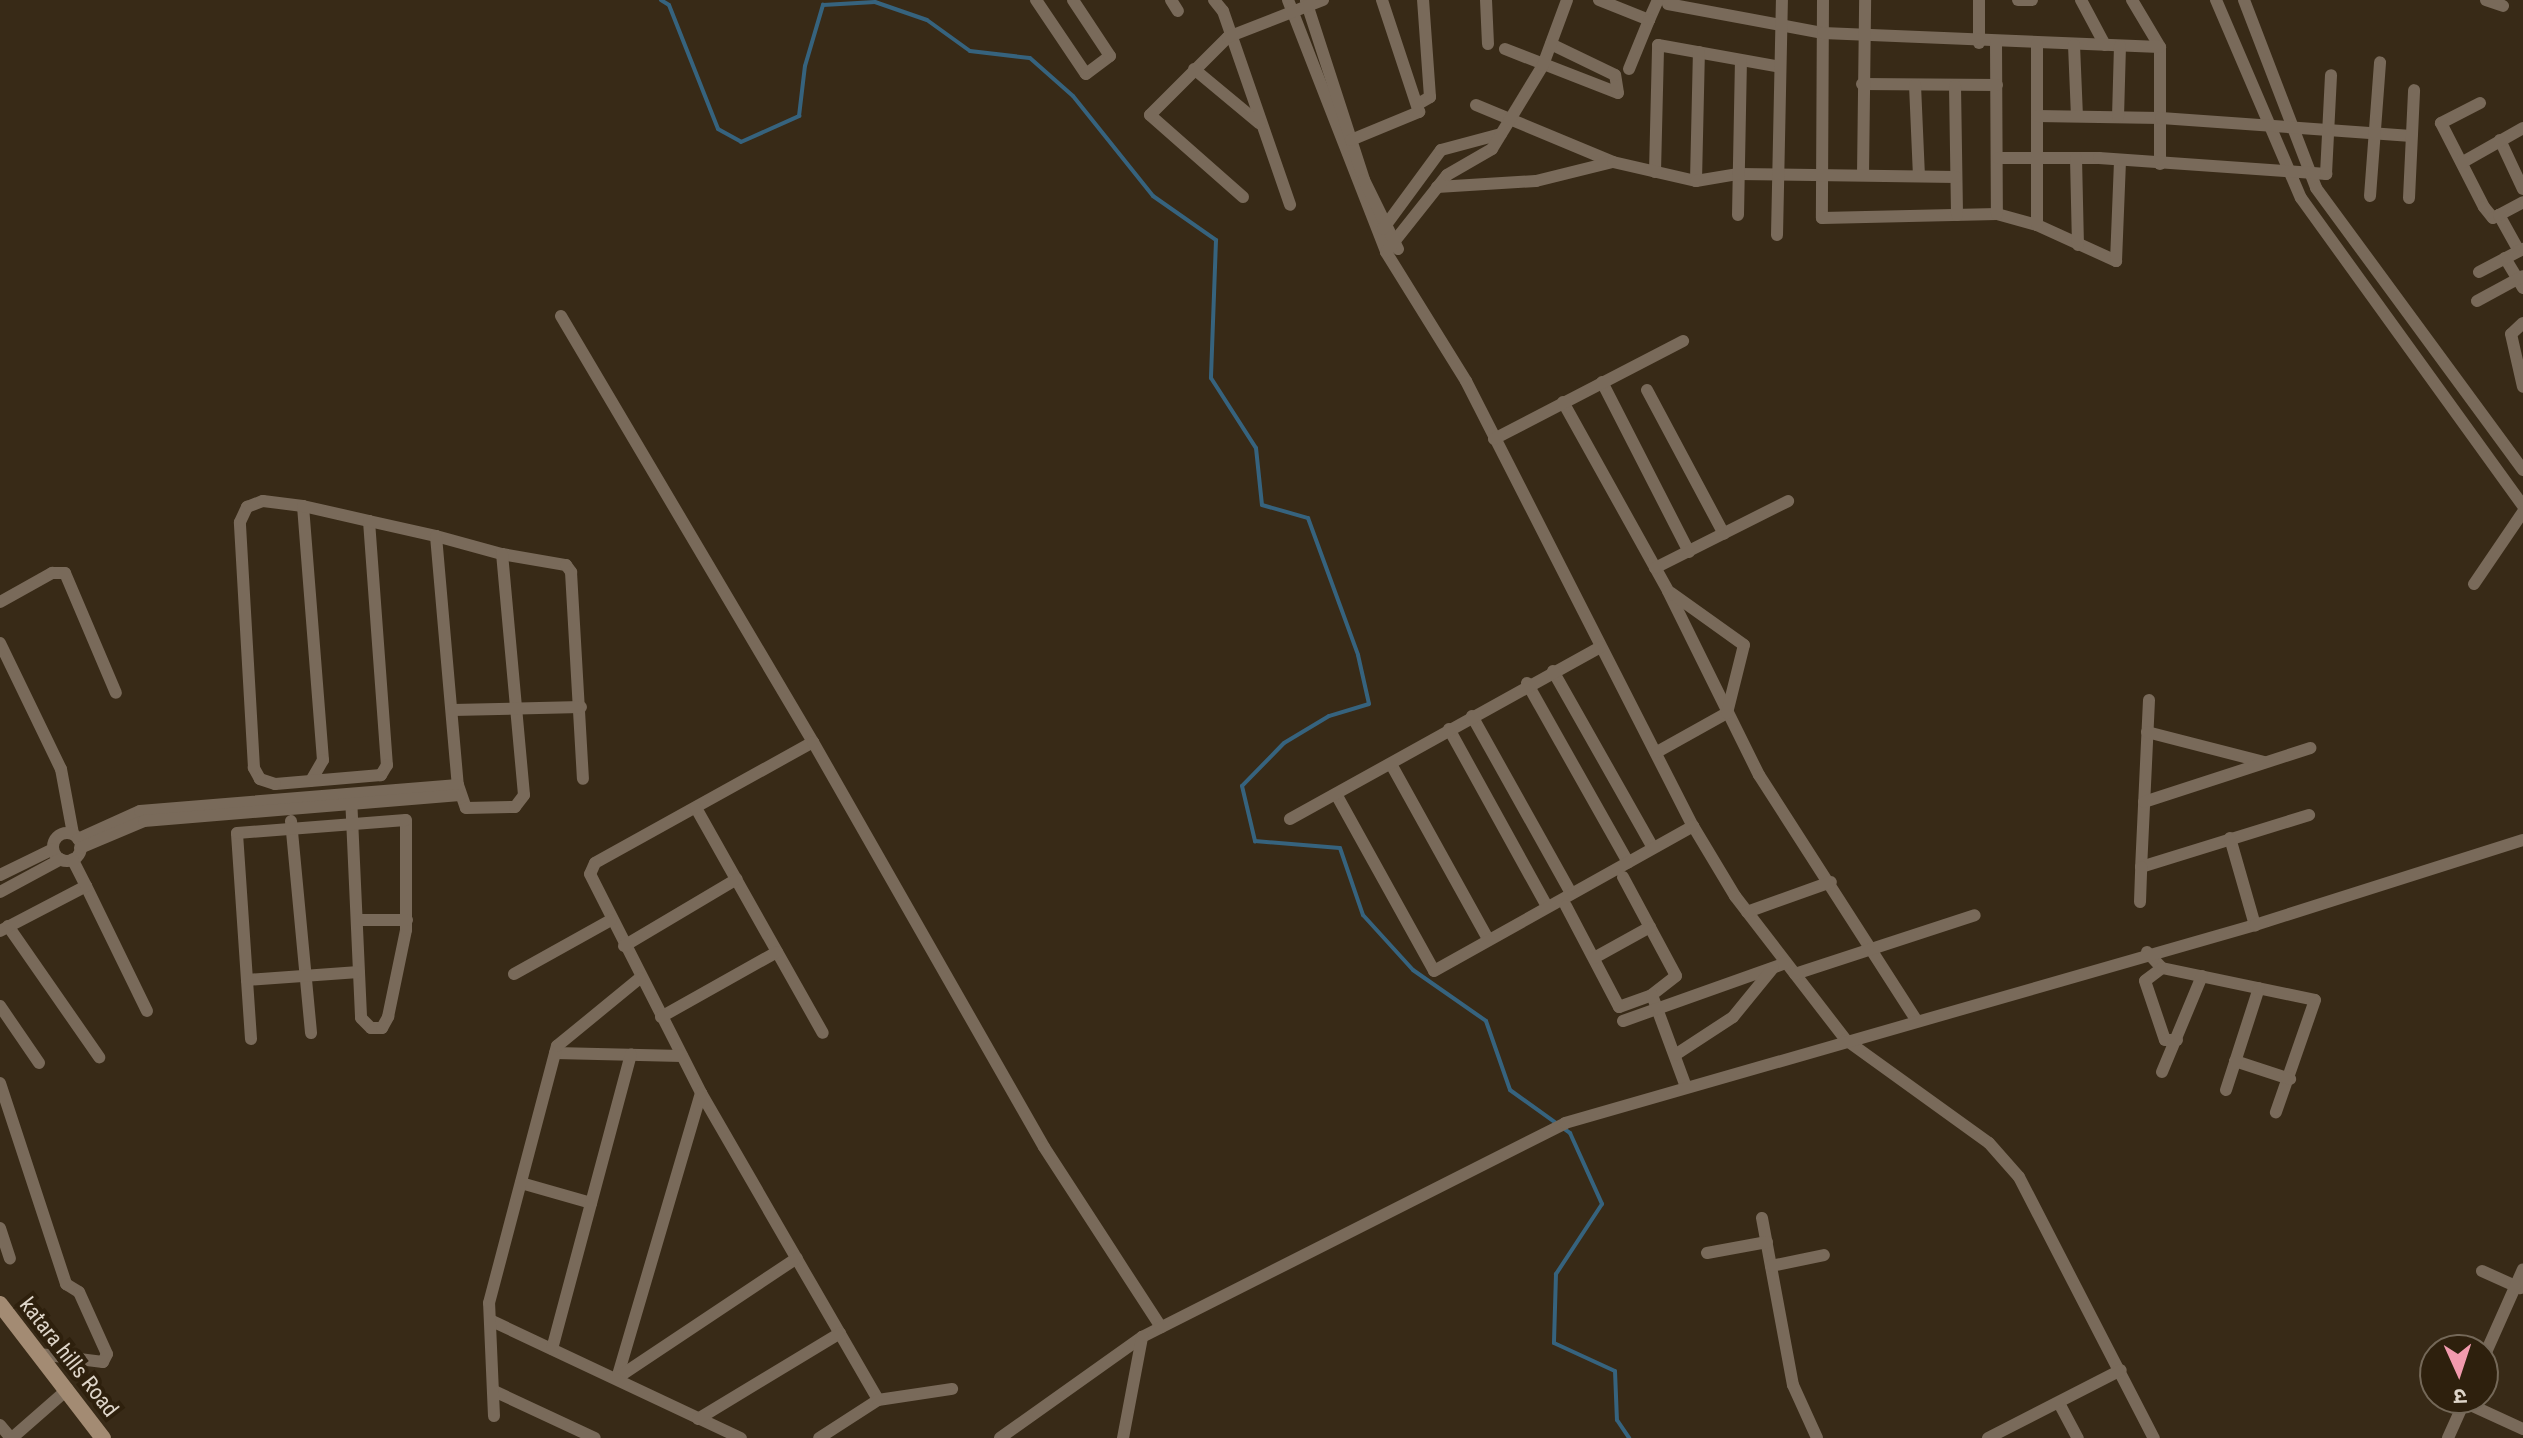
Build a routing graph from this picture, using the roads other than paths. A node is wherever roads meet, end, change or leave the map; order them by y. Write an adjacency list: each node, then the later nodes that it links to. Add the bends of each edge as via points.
1 (1036, 0): 2 (street, via 1086,74 1110,56)
2 (1073, 0)
3 (1214, 0): 27 (street, via 1223,11)
4 (1323, 0): 21 (street)
5 (1382, 0): 52 (street)
6 (1423, 0): 52 (street, via 1430,97)
7 (1486, 0): 30 (street)
8 (1567, 0): 31 (street)
9 (1599, 0): 23 (street)
10 (1782, 0): 24 (street)
11 (1823, 0): 25 (street)
12 (1865, 0): 26 (street)
13 (1979, 0): 28 (street)
14 (2018, 0): 15 (street)
15 (2029, 0)
16 (2081, 0): 34 (street)
17 (2132, 0): 36 (street)
18 (2216, 0): 60 (street)
19 (2244, 0): 62 (street)
20 (1663, 2): 23 (street); 24 (street)
21 (1307, 3): 22 (street); 67 (street)
22 (1290, 6): 27 (street); 100 (street)
23 (1649, 20): 44 (street)
24 (1781, 27): 25 (street); 42 (street)
25 (1823, 33): 26 (street); 82 (street)
26 (1866, 34): 28 (street); 46 (street)
27 (1228, 37): 43 (street); 59 (street)
28 (1979, 43): 29 (street)
29 (1996, 43): 32 (street); 48 (street)
30 (1488, 44)
31 (1551, 44): 41 (street); 41 (street, via 1615,75 1618,93)
32 (2037, 44): 33 (street); 54 (street)
33 (2074, 45): 34 (street); 55 (street)
34 (2105, 45): 35 (street)
35 (2120, 46): 36 (street); 56 (street)
36 (2160, 47): 58 (street)
37 (1505, 49): 41 (street)
38 (1699, 52): 39 (street); 78 (street, via 1658,45); 86 (street)
39 (1741, 61): 42 (street); 80 (street)
40 (2380, 62): 64 (street)
41 (1543, 65): 57 (street)
42 (1780, 67): 81 (street)
43 (1194, 69): 59 (street); 90 (street, via 1150,115)
44 (1629, 69)
45 (2331, 75): 63 (street)
46 (1862, 84): 47 (street); 83 (street)
47 (1915, 85): 49 (street); 84 (street)
48 (1997, 85): 49 (street); 70 (street)
49 (1955, 86): 85 (street)
50 (2414, 90): 66 (street)
51 (2480, 103): 75 (street, via 2441,123)
52 (1418, 104): 67 (street, via 1415,117)
53 (1476, 105): 57 (street)
54 (2037, 116): 55 (street); 72 (street)
55 (2077, 116): 56 (street)
56 (2118, 117): 58 (street)
57 (1514, 118): 65 (street); 73 (street)
58 (2161, 118): 60 (street); 76 (street)
59 (1261, 125): 93 (street)
60 (2269, 128): 62 (street); 77 (street)
61 (2523, 128): 68 (street)
62 (2293, 129): 63 (street); 79 (street)
63 (2329, 131): 64 (street); 79 (street, via 2330,172)
64 (2375, 133): 66 (street); 89 (street)
65 (1501, 134): 69 (street, via 1447,146); 87 (street, via 1488,155 1453,171)
66 (2411, 136): 91 (street)
67 (1351, 140): 98 (street, via 1364,180)
68 (2500, 140): 75 (street); 88 (street)
69 (1437, 154): 87 (street); 98 (street)
70 (1998, 158): 72 (street); 94 (street)
71 (2076, 158): 72 (street); 74 (street); 104 (street)
72 (2037, 159): 99 (street)
73 (1613, 162): 78 (street); 87 (street, via 1536,181)
74 (2120, 162): 76 (street); 104 (street, via 2116,261)
75 (2463, 162): 97 (street, via 2484,207 2493,218)
76 (2160, 164): 77 (street)
77 (2287, 170): 79 (street); 105 (street)
78 (1655, 172): 86 (street)
79 (2308, 172): 102 (street)
80 (1738, 174): 81 (street); 86 (street); 95 (street)
81 (1777, 175): 82 (street); 101 (street)
82 (1821, 175): 83 (street); 96 (street, via 1822,218)
83 (1863, 175): 84 (street)
84 (1919, 176): 85 (street)
85 (1956, 177): 96 (street)
86 (1696, 181)
87 (1437, 187): 103 (street)
88 (2523, 189)
89 (2370, 196)
90 (1243, 197)
91 (2409, 198)
92 (2523, 202): 97 (street)
93 (1290, 205)
94 (1997, 214): 96 (street); 99 (street)
95 (1738, 215)
96 (1957, 215)
97 (2499, 215): 106 (street)
98 (1388, 224): 100 (street); 103 (street)
99 (2037, 225): 104 (street)
100 (1378, 235): 107 (street)
101 (1777, 235)
102 (2352, 239): 105 (street); 114 (street)
103 (1397, 243): 107 (street); 109 (street)
104 (2078, 245)
105 (2336, 249): 116 (street)
106 (2521, 250): 108 (street)
107 (1386, 252): 109 (street)
108 (2505, 258): 110 (street); 111 (street)
109 (1399, 268): 123 (street)
110 (2479, 272)
111 (2521, 281): 112 (street)
112 (2477, 301)
113 (561, 316): 152 (street)
114 (2409, 317): 116 (street); 124 (street)
115 (2523, 323): 118 (street, via 2511,334)
116 (2393, 328): 125 (street)
117 (1683, 341): 119 (street)
118 (2521, 370): 120 (street)
119 (1602, 382): 122 (street); 133 (street)
120 (2523, 387)
121 (1647, 390): 131 (street)
122 (1563, 402): 123 (street); 135 (street)
123 (1494, 439): 140 (street)
124 (2521, 465): 125 (street)
125 (2503, 476): 128 (street)
126 (1788, 501): 131 (street)
127 (303, 506): 130 (street); 160 (street, via 323,760); 161 (street, via 263,501 247,507 240,522 254,768 260,779)
128 (2523, 506)
129 (2523, 512): 136 (street)
130 (369, 521): 132 (street); 160 (street, via 387,765 381,775)
131 (1724, 534): 133 (street)
132 (436, 536): 134 (street); 147 (street)
133 (1689, 552): 135 (street)
134 (502, 554): 145 (street); 146 (street, via 566,565 571,572)
135 (1655, 568): 137 (street)
136 (2474, 584)
137 (1668, 591): 148 (street); 148 (street, via 1744,645)
138 (0, 602): 143 (street, via 52,573 65,573)
139 (0, 643): 184 (street, via 61,769)
140 (1600, 647): 141 (street); 154 (street)
141 (1553, 671): 142 (street); 155 (street)
142 (1527, 683): 149 (street); 158 (street)
143 (116, 693)
144 (2149, 700): 151 (street)
145 (517, 707): 146 (street); 147 (street); 170 (street, via 524,795 515,807)
146 (581, 707): 159 (street)
147 (453, 710): 162 (street)
148 (1727, 713): 154 (street); 191 (street, via 1759,775)
149 (1472, 716): 150 (street); 166 (street)
150 (1449, 729): 157 (street); 175 (street)
151 (2147, 732): 156 (street); 167 (street)
152 (813, 742): 171 (street); 265 (street, via 1044,1147)
153 (2310, 748): 156 (street)
154 (1657, 752): 179 (street)
155 (1602, 758): 158 (street); 185 (street)
156 (2265, 762): 167 (street)
157 (1391, 764): 163 (street); 206 (street)
158 (1577, 772): 186 (street)
159 (583, 779)
160 (311, 781): 161 (street)
161 (284, 783): 169 (street)
162 (459, 790): 164 (street); 165 (street); 170 (street)
163 (1336, 794): 176 (street); 206 (street, via 1434,971)
164 (445, 797): 168 (street); 170 (street)
165 (352, 801): 168 (street); 169 (street); 178 (street)
166 (1520, 801): 175 (street); 193 (street)
167 (2144, 802): 187 (street)
168 (380, 804): 177 (street)
169 (286, 806): 172 (street); 174 (street); 180 (street)
170 (466, 808)
171 (696, 808): 190 (street); 202 (street, via 595,863 591,881)
172 (240, 815): 174 (street); 181 (street)
173 (2309, 815): 182 (street)
174 (142, 816): 184 (street)
175 (1497, 816): 196 (street)
176 (1290, 819)
177 (406, 820): 178 (street); 201 (street)
178 (352, 823): 180 (street); 200 (street)
179 (1693, 826): 185 (street); 198 (street)
180 (293, 829): 181 (street); 218 (street)
181 (237, 833): 221 (street)
182 (2230, 838): 187 (street); 203 (street)
183 (2523, 840): 203 (street)
184 (70, 848): 188 (street); 192 (street); 194 (street)
185 (1653, 848): 186 (street)
186 (1628, 862): 193 (street)
187 (2141, 867): 195 (street)
188 (0, 875)
189 (1623, 877): 204 (street)
190 (737, 879): 207 (street); 209 (street)
191 (1831, 882): 198 (street); 208 (street)
192 (86, 886): 205 (street); 227 (street)
193 (1570, 891): 196 (street)
194 (0, 892)
195 (2140, 902)
196 (1546, 905): 206 (street)
197 (1566, 906): 211 (street)
198 (1747, 912): 212 (street)
199 (1975, 915): 208 (street)
200 (357, 920): 201 (street); 215 (street)
201 (407, 920): 215 (street, via 382,1028 371,1028 361,1018)
202 (611, 920): 207 (street); 216 (street)
203 (2255, 925): 210 (street)
204 (1650, 927): 211 (street); 224 (street, via 1676,980)
205 (4, 928): 240 (street)
206 (1487, 937)
207 (624, 946): 220 (street)
208 (1868, 950): 217 (street); 229 (street)
209 (777, 952): 228 (street); 232 (street)
210 (2147, 952): 214 (street); 222 (street); 229 (street)
211 (1594, 958): 224 (street, via 1619,1007)
212 (1786, 963): 213 (street); 217 (street)
213 (1773, 968): 226 (street); 238 (street, via 1733,1017)
214 (2162, 968): 219 (street); 222 (street)
215 (359, 972): 218 (street)
216 (514, 974)
217 (1795, 974): 234 (street)
218 (306, 976): 221 (street); 231 (street)
219 (2202, 976): 223 (street); 235 (street)
220 (640, 978): 228 (street); 236 (street)
221 (247, 980): 233 (street)
222 (2145, 981): 235 (street, via 2165,1040)
223 (2259, 988): 241 (street); 244 (street, via 2315,1000)
224 (1652, 995): 226 (street)
225 (0, 1006): 242 (street)
226 (1658, 1008): 230 (street); 238 (street)
227 (147, 1011)
228 (661, 1017): 239 (street)
229 (1916, 1020): 234 (street)
230 (1623, 1021)
231 (311, 1033)
232 (823, 1033)
233 (251, 1039)
234 (1846, 1040): 246 (street); 271 (street, via 1989,1143 2019,1177)
235 (2177, 1040): 243 (street)
236 (555, 1053): 237 (street); 250 (street)
237 (631, 1054): 239 (street); 251 (street)
238 (1675, 1055): 246 (street)
239 (682, 1056): 248 (street)
240 (99, 1057)
241 (2235, 1061): 244 (street); 247 (street)
242 (39, 1063)
243 (2162, 1072)
244 (2290, 1079): 249 (street)
245 (0, 1083): 270 (street, via 66,1284 79,1292 107,1354 103,1362)
246 (1686, 1087): 265 (street, via 1560,1126)
247 (2226, 1090)
248 (701, 1093): 258 (street); 272 (street)
249 (2276, 1112)
250 (521, 1183): 251 (street); 264 (street, via 489,1303)
251 (591, 1203): 269 (street)
252 (1762, 1218): 254 (street)
253 (0, 1228): 257 (street)
254 (1767, 1242): 255 (street); 259 (street)
255 (1707, 1253)
256 (1824, 1255): 259 (street)
257 (10, 1258)
258 (797, 1258): 266 (street); 272 (street)
259 (1771, 1266): 291 (street, via 1793,1385)
260 (2523, 1269): 262 (street)
261 (2482, 1271): 262 (street)
262 (2519, 1288): 267 (street)
263 (0, 1304): 270 (main road, katara hills Road)
264 (492, 1321): 269 (street); 275 (street)
265 (1161, 1327): 268 (street)
266 (840, 1333): 276 (street); 281 (street)
267 (2496, 1334)
268 (1142, 1337): 289 (street); 290 (street)
269 (552, 1349): 272 (street)
270 (40, 1354): 273 (main road, katara hills Road)
271 (2121, 1370): 277 (street); 294 (street)
272 (617, 1378): 281 (street)
273 (68, 1389): 284 (street); 285 (main road, katara hills Road)
274 (952, 1389): 276 (street)
275 (494, 1391): 280 (street); 286 (street)
276 (878, 1400): 288 (street)
277 (2059, 1403): 292 (street); 293 (street)
278 (2459, 1414): 295 (street)
279 (2493, 1414): 283 (street)
280 (494, 1416)
281 (698, 1419): 287 (street)
282 (0, 1425): 284 (street)
283 (2523, 1429)
284 (11, 1438)
285 (103, 1438)
286 (595, 1438)
287 (741, 1438)
288 (819, 1438)
289 (1000, 1438)
290 (1123, 1438)
291 (1817, 1438)
292 (1988, 1438)
293 (2078, 1438)
294 (2154, 1438)
295 (2448, 1438)

